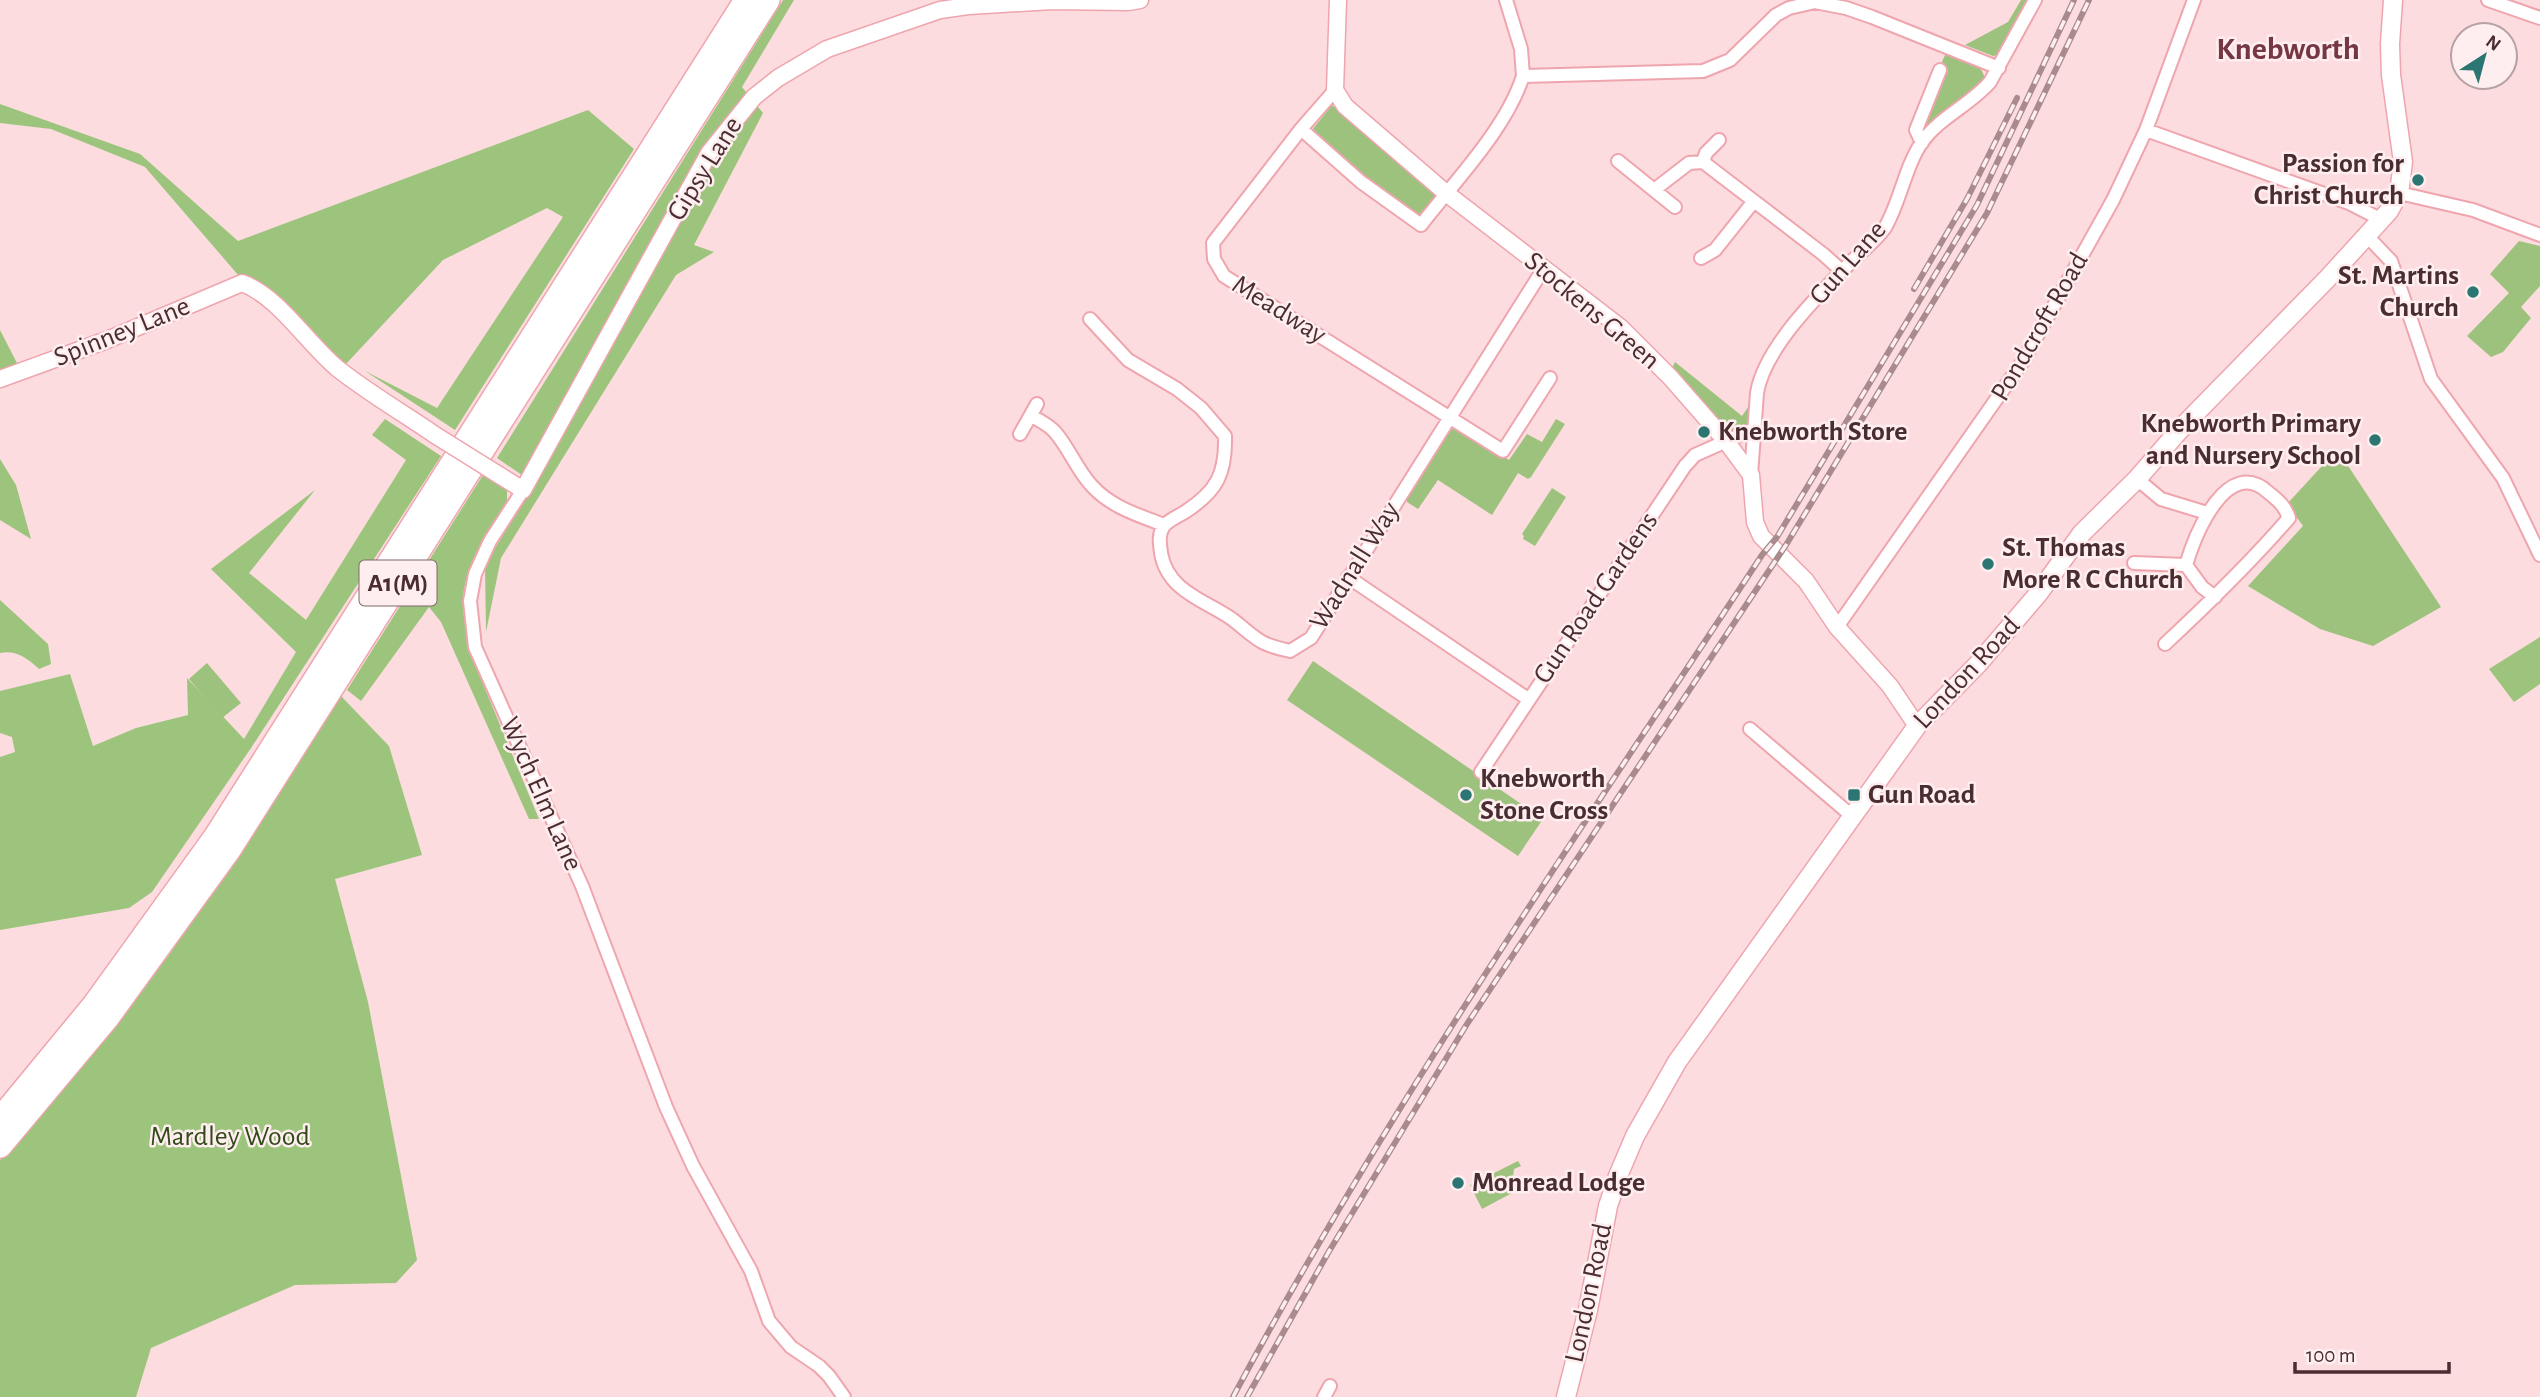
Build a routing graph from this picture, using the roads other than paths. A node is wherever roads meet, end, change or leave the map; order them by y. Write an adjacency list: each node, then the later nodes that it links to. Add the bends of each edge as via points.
1 (746, 0): 57 (highway, A1(M), via 216,836 94,1005)
2 (768, 0): 58 (highway, A1(M), via 229,850 108,1017)
3 (1140, 0): 42 (street, Gipsy Lane, via 940,10 827,48 754,97 709,153)
4 (1338, 0): 15 (street)
5 (1506, 0): 14 (street, via 1521,49)
6 (2035, 0): 12 (street, Gun Lane)
7 (2194, 0): 17 (street, Pondcroft Road)
8 (2393, 0): 24 (main road, London Road, via 2390,44 2403,162)
9 (2488, 0): 11 (street)
10 (1847, 4): 12 (street); 14 (street, via 1815,2 1789,8 1730,60 1703,71)
11 (2540, 18)
12 (1999, 68): 19 (street, Gun Lane, via 1983,90)
13 (1940, 70): 19 (street, via 1916,130)
14 (1523, 76): 23 (street, via 1511,107)
15 (1335, 90): 16 (street, Meadway); 23 (street, Stockens Green, via 1345,106)
16 (1301, 129): 23 (street, via 1361,182 1421,225); 36 (street, Meadway, via 1223,228 1213,243 1214,259 1224,276)
17 (2146, 130): 27 (street, via 2348,203); 50 (street, Pondcroft Road, via 2113,200 2024,361)
18 (1719, 140): 21 (street)
19 (1922, 143): 32 (street, Gun Lane, via 1885,227)
20 (1618, 161): 22 (street)
21 (1703, 162): 22 (street, via 1689,163); 25 (street)
22 (1654, 190): 26 (street)
23 (1446, 192): 31 (street, Stockens Green)
24 (2399, 193): 27 (main road, London Road); 29 (street, via 2473,210)
25 (1754, 201): 30 (street, via 1721,243); 32 (street)
26 (1675, 207)
27 (2382, 220): 28 (main road, London Road)
28 (2367, 236): 41 (main road, London Road); 45 (street, via 2391,261 2431,379 2503,478)
29 (2540, 236)
30 (1701, 258)
31 (1544, 268): 36 (street, Wadnall Way); 39 (street, Stockens Green, via 1620,327)
32 (1842, 271): 37 (street, Gun Lane, via 1768,361 1759,379)
33 (1090, 319): 44 (street, via 1128,360 1177,389 1225,436 1224,467 1216,485)
34 (1550, 378): 36 (street, Meadway, via 1503,451)
35 (0, 379): 42 (street, Spinney Lane, bridge, via 242,283 267,298 337,368)
36 (1450, 416): 48 (street, Wadnall Way)
37 (1756, 428): 39 (street, Gun Road Gardens); 40 (street, Gun Lane)
38 (1020, 434): 44 (street, via 1035,410 1104,498)
39 (1726, 441): 40 (street, Stockens Green); 52 (street, Gun Road Gardens, via 1695,455 1685,466)
40 (1751, 475): 50 (street, via 1755,522 1761,536 1806,581)
41 (2137, 479): 43 (street, via 2161,499); 53 (main road, London Road, via 2082,533 2038,594)
42 (523, 490): 59 (street, Wych Elm Lane, via 475,574 470,601 475,647 582,886 666,1107 751,1271 769,1321 790,1347 829,1376)
43 (2207, 513): 47 (street); 49 (street, via 2226,491 2252,482 2286,508 2289,518)
44 (1164, 525): 48 (street, Wadnall Way, via 1159,539 1162,559 1181,589 1263,643 1279,648 1290,651 1311,638)
45 (2540, 555)
46 (2134, 562): 47 (street)
47 (2186, 565): 49 (street)
48 (1348, 577): 52 (street)
49 (2216, 597): 51 (street)
50 (1837, 627): 53 (street, via 1890,686)
51 (2165, 644)
52 (1528, 699): 55 (street, Gun Road Gardens)
53 (1917, 726): 56 (main road, London Road)
54 (1750, 729): 56 (street)
55 (1481, 772)
56 (1852, 816): 60 (main road, London Road, via 1676,1062 1635,1136 1608,1206)
57 (0, 1119)
58 (0, 1146)
59 (844, 1397)
60 (1566, 1397)

